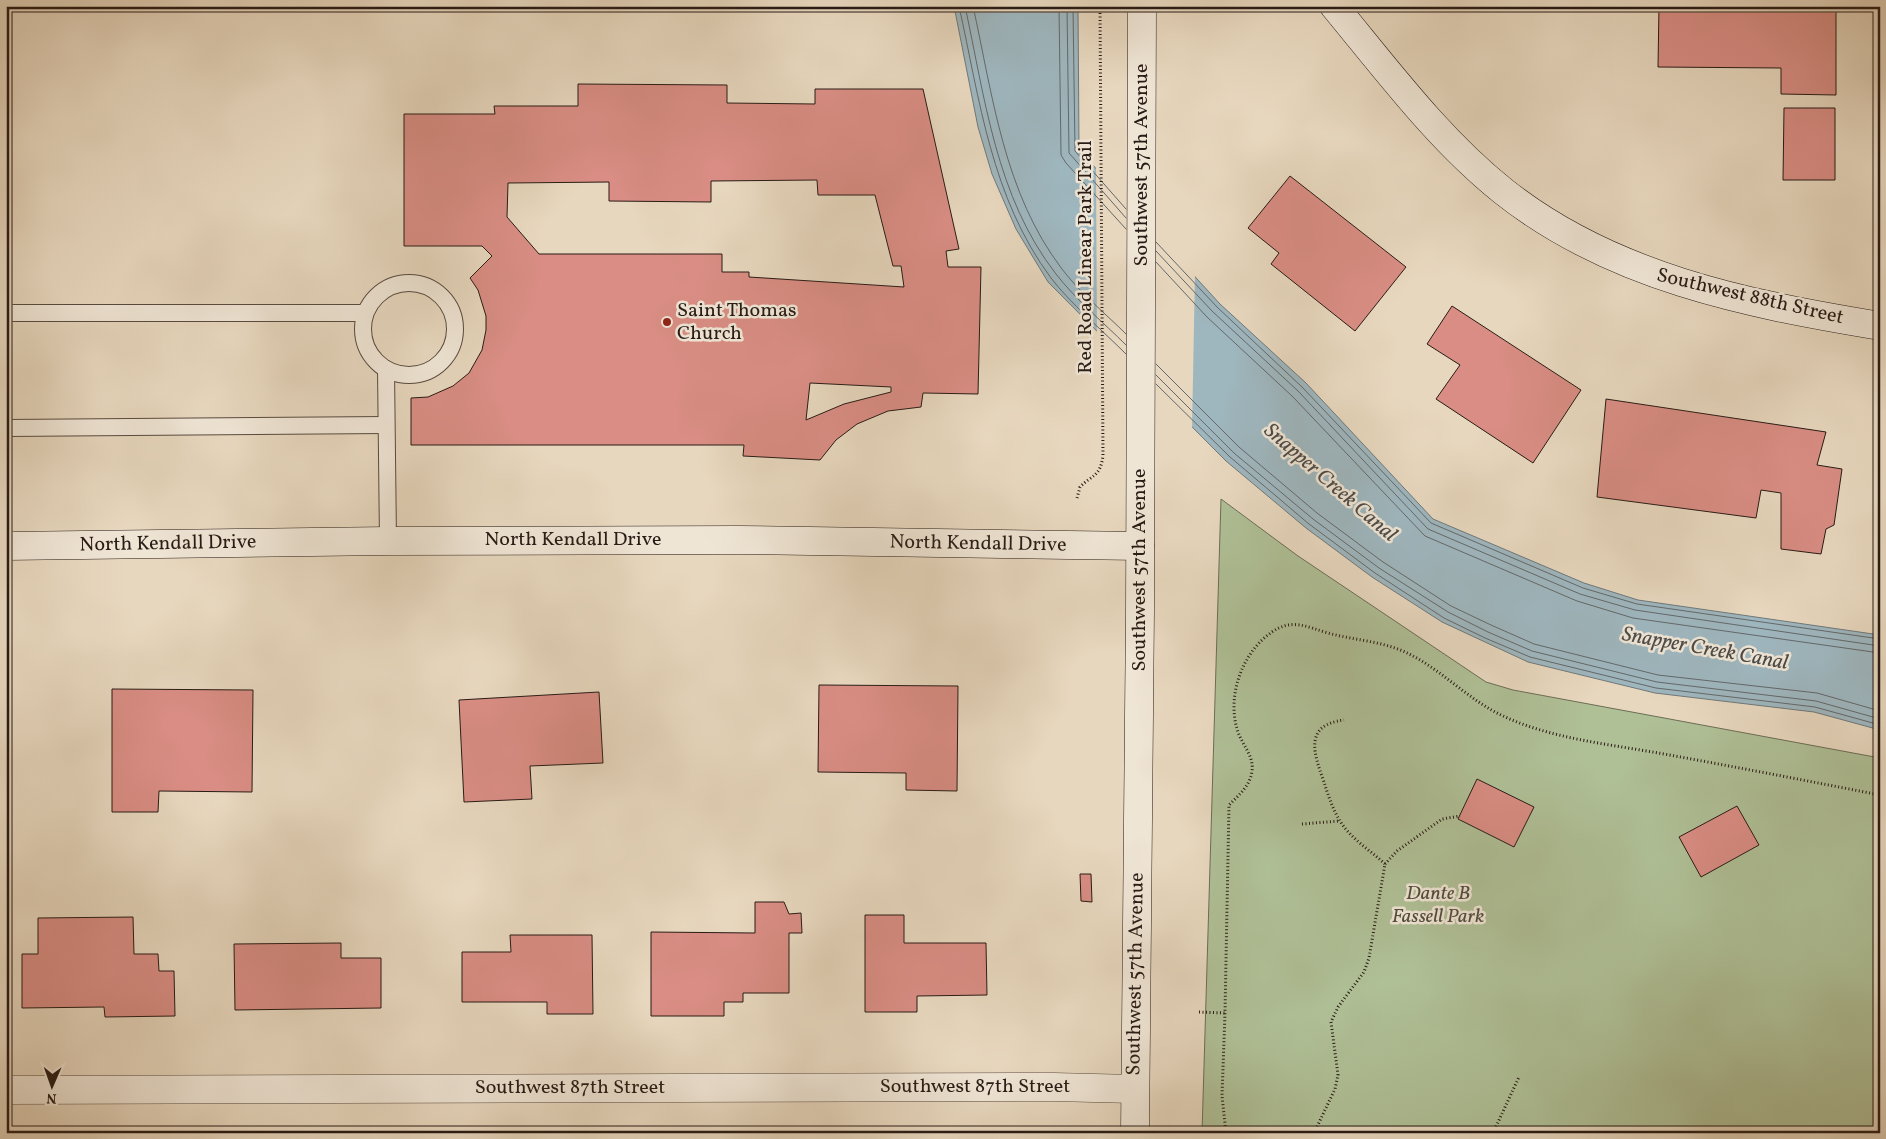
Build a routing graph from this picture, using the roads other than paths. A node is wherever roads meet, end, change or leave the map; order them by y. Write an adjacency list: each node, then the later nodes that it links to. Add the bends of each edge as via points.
1 (1142, 6): 11 (street, Southwest 57th Avenue)
2 (1334, 6): 5 (street, Southwest 88th Street, via 1425,115 1463,155 1503,191 1573,236 1639,269 1678,282 1762,303)
3 (365, 312): 4 (lane); 6 (lane, via 363,338 375,361); 6 (lane, via 386,288 402,283 433,289 453,313 456,329 453,345 445,359 432,370 417,375 401,375)
4 (6, 313)
5 (1880, 326)
6 (386, 369): 7 (lane)
7 (386, 425): 8 (lane); 9 (lane)
8 (6, 428)
9 (388, 541): 10 (street, North Kendall Drive); 11 (street, North Kendall Drive, via 739,540)
10 (6, 546)
11 (1140, 546): 12 (street, Southwest 57th Avenue)
12 (1134, 1089): 13 (street, Southwest 87th Street); 14 (street, Southwest 57th Avenue)
13 (6, 1090)
14 (1135, 1133)

